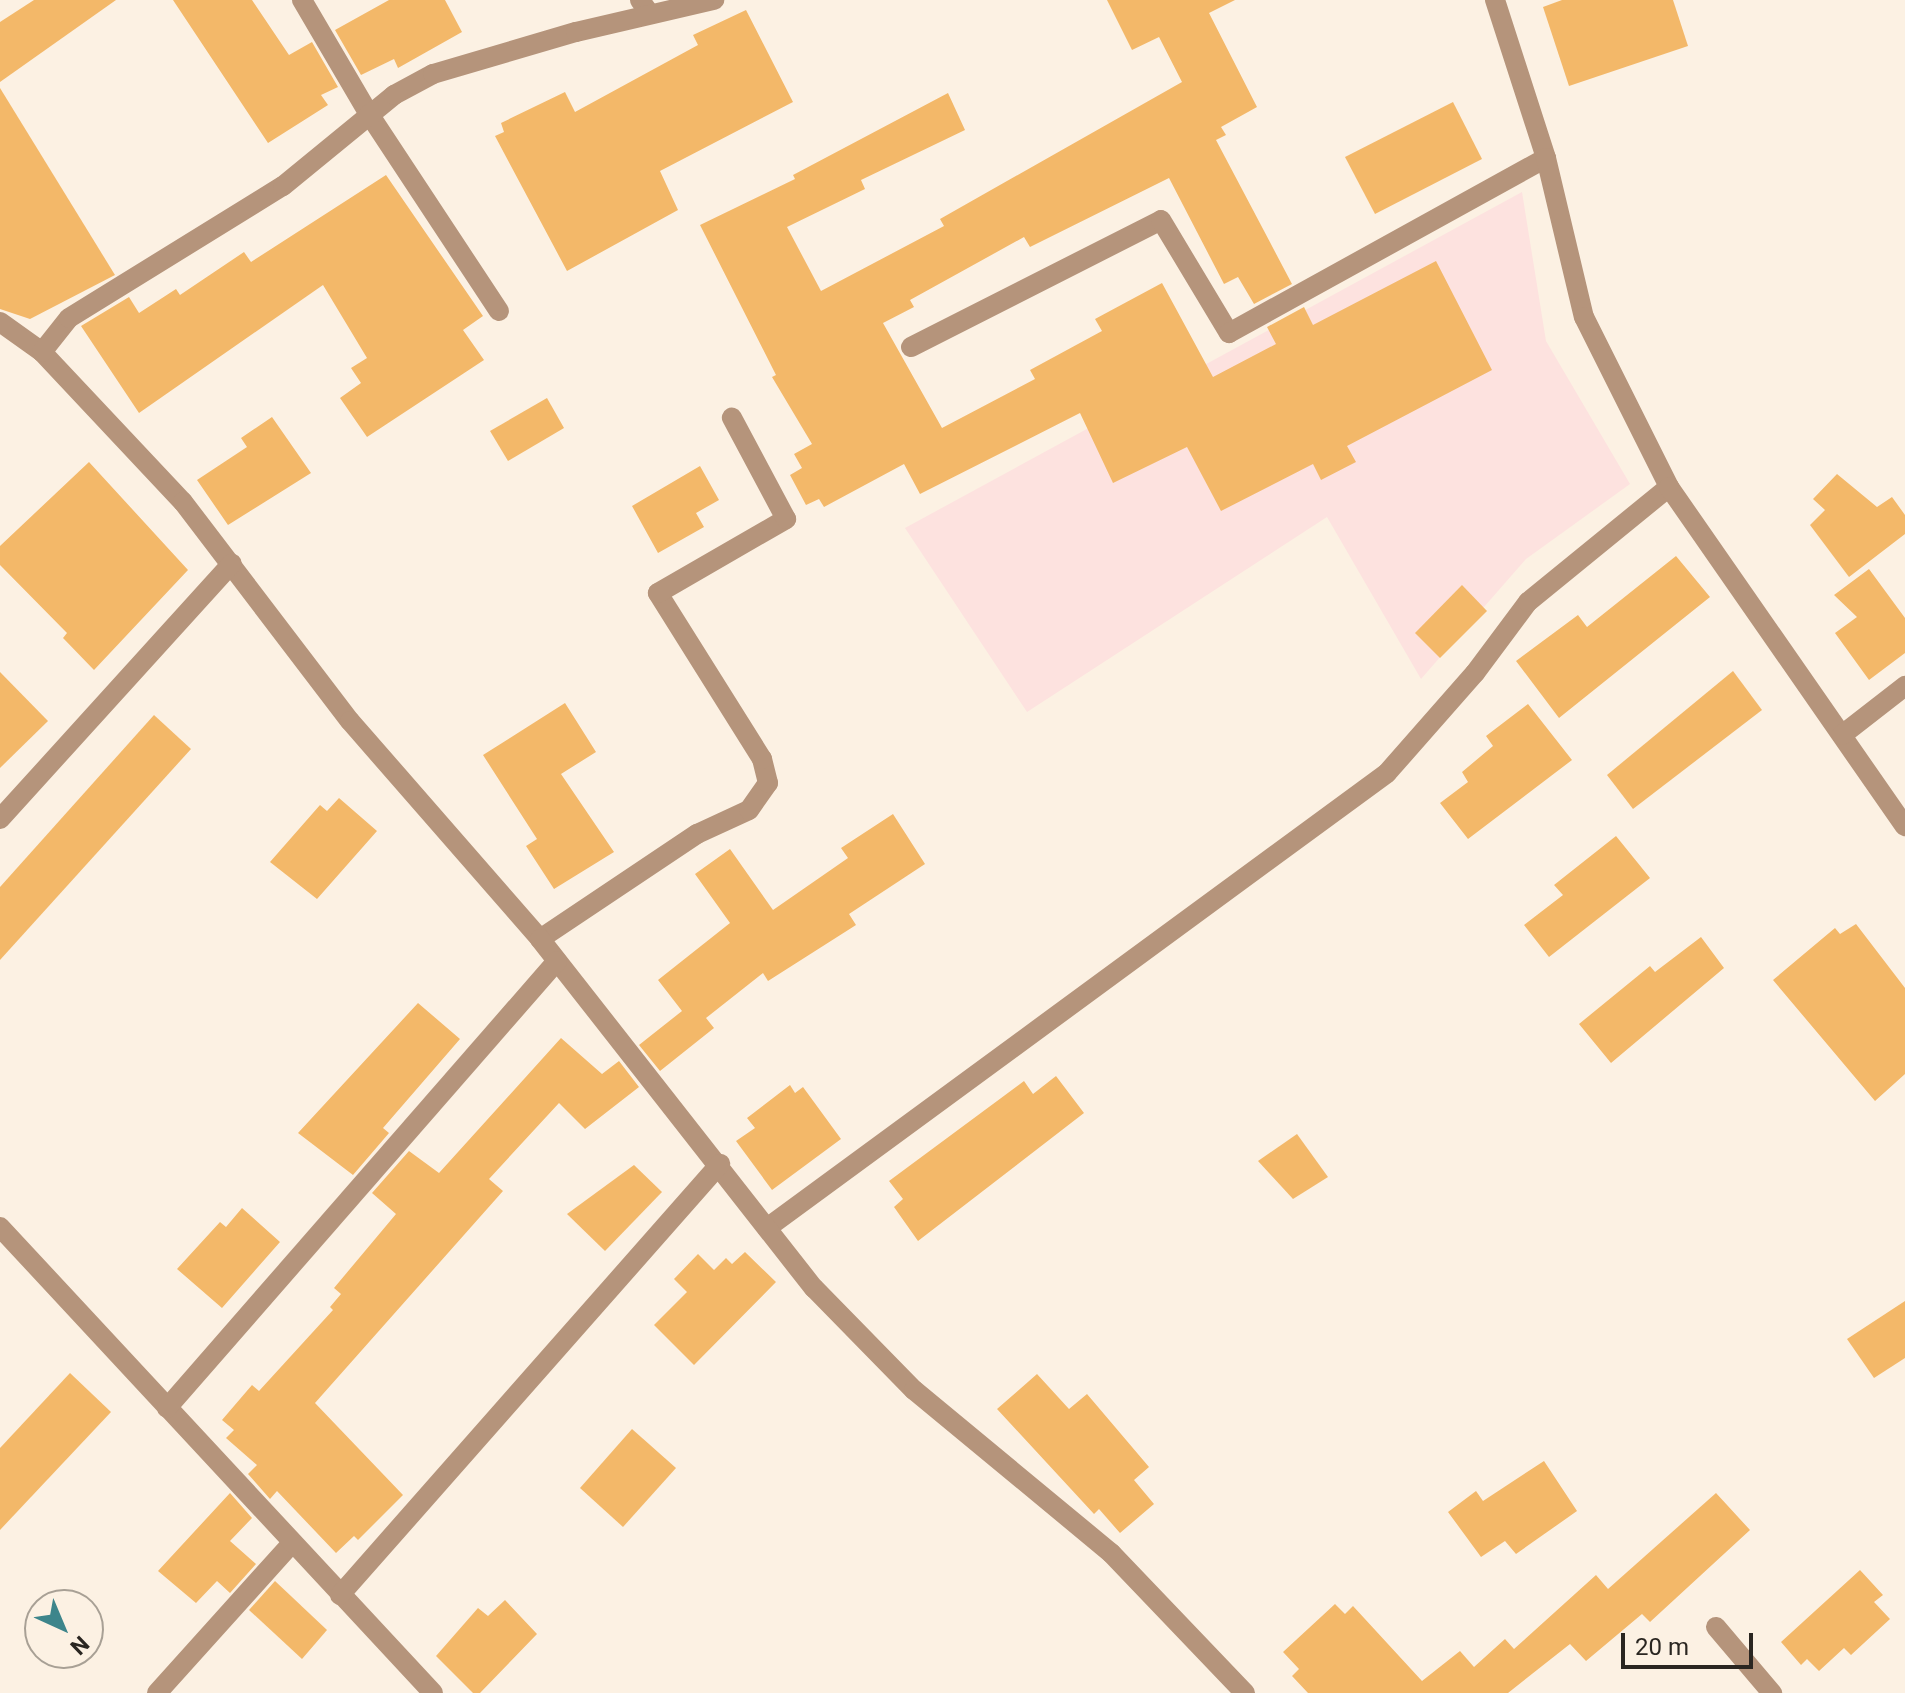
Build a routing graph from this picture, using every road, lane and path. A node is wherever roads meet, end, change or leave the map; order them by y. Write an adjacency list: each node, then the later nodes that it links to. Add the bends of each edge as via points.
1 (302, 0): 5 (street)
2 (714, 0): 4 (street)
3 (1495, 0): 6 (street)
4 (645, 7): 5 (street, via 433,74)
5 (369, 114): 7 (street); 10 (street, via 283,186 69,318)
6 (1546, 158): 9 (street, via 1229,333 1161,220); 12 (street, via 1584,317)
7 (499, 311)
8 (0, 322): 10 (street)
9 (911, 347)
10 (42, 352): 13 (street)
11 (732, 418): 18 (street, via 786,519 658,593 762,759 768,783 749,810 697,834)
12 (1669, 487): 15 (street); 22 (street, via 1528,602 1475,673 1387,773)
13 (232, 563): 16 (street); 18 (street, via 350,721)
14 (1905, 686): 15 (street)
15 (1842, 735): 17 (street)
16 (0, 819)
17 (1905, 826)
18 (540, 939): 19 (street)
19 (557, 961): 20 (street); 23 (street)
20 (720, 1164): 22 (street); 25 (street)
21 (0, 1227): 23 (street)
22 (767, 1228): 29 (street, via 814,1288 914,1390 1111,1553)
23 (167, 1408): 24 (street)
24 (292, 1543): 25 (street); 27 (street)
25 (340, 1595): 28 (street)
26 (1716, 1627): 30 (street)
27 (157, 1693)
28 (433, 1693)
29 (1245, 1693)
30 (1772, 1693)

